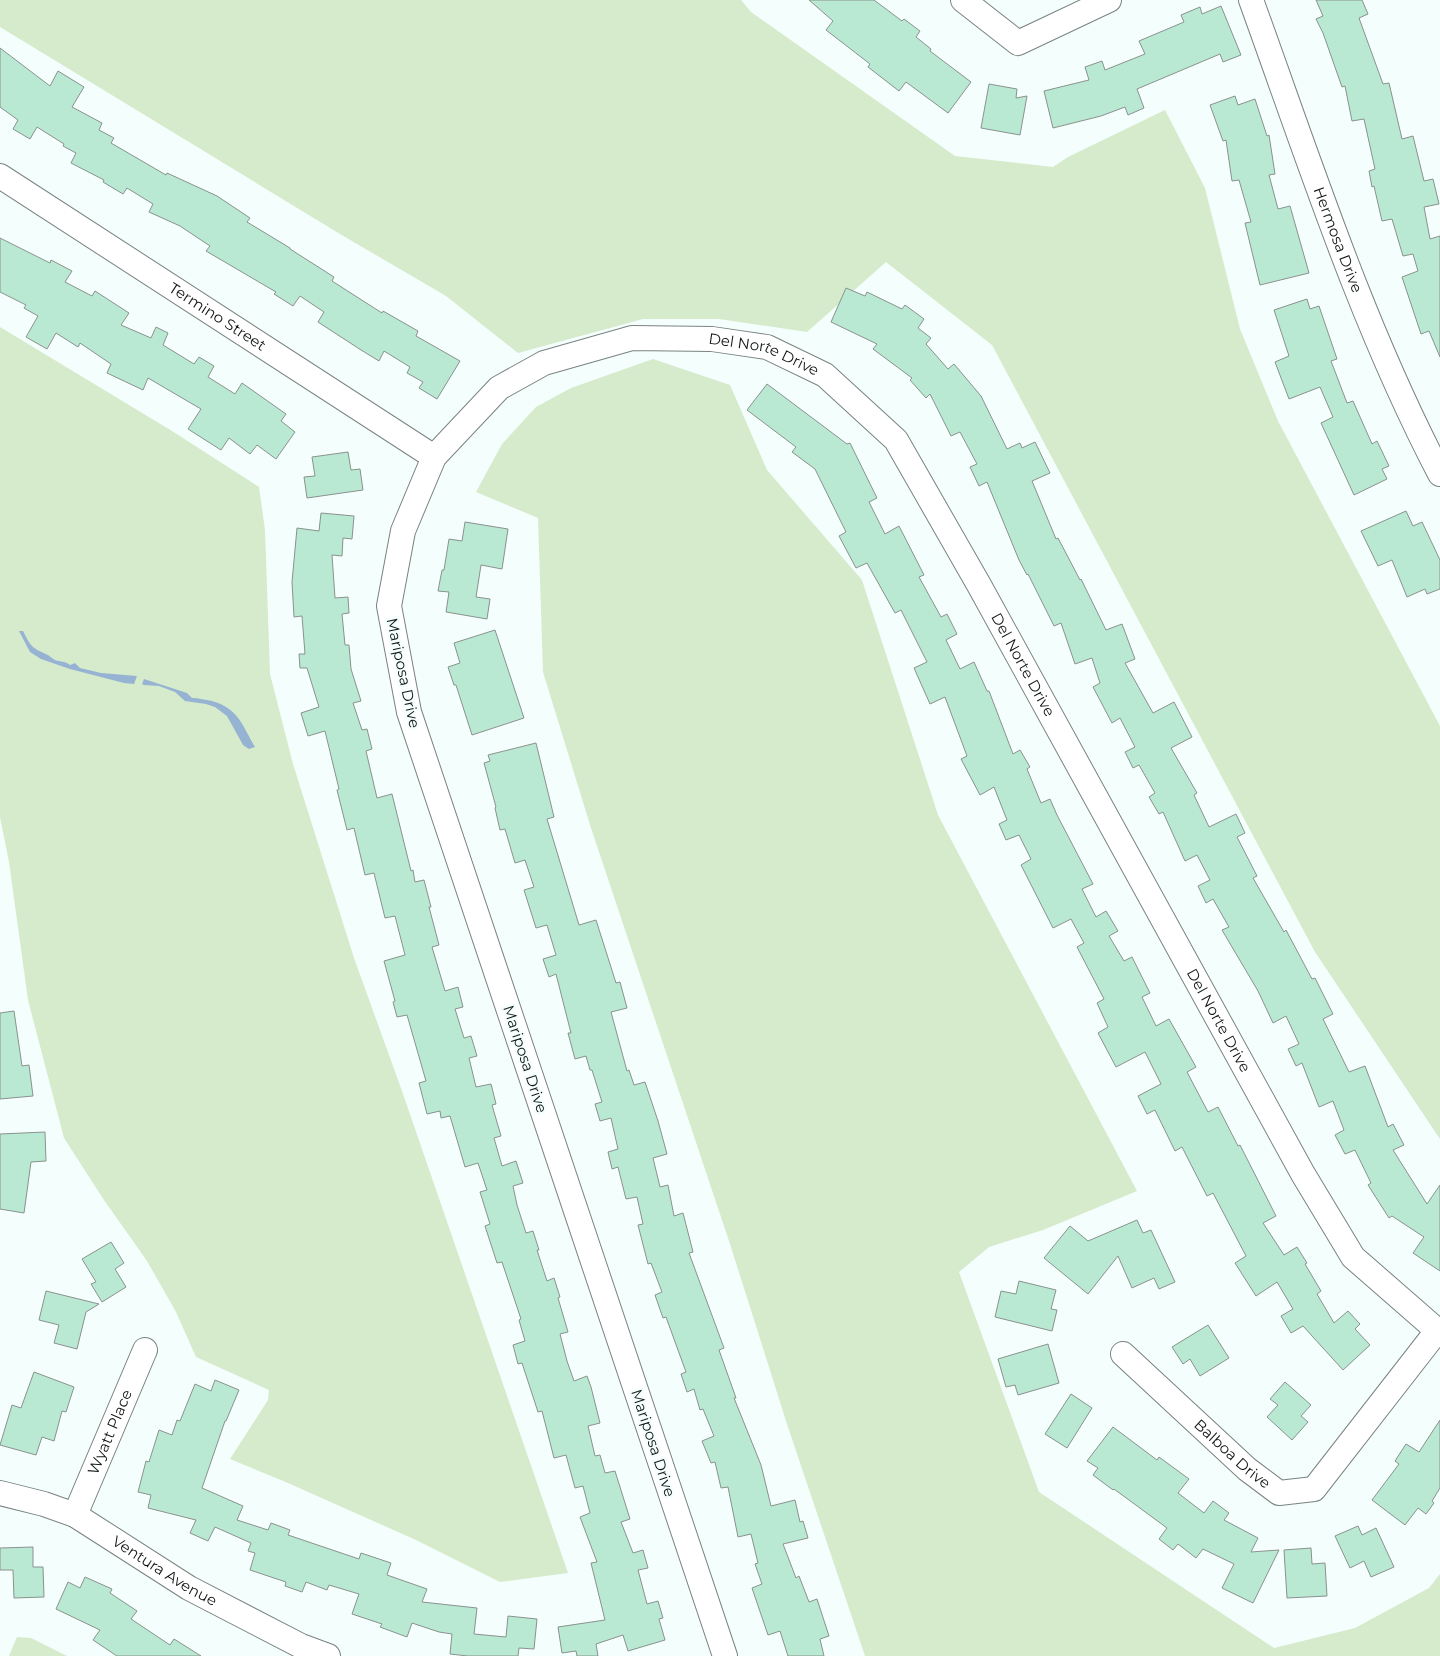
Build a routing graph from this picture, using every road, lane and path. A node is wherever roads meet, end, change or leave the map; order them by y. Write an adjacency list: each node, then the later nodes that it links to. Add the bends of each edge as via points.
1 (963, 0): 2 (street, via 1018,43)
2 (1108, 0)
3 (1251, 0): 6 (street, Hermosa Drive, via 1362,304)
4 (0, 176): 5 (street, Termino Street)
5 (434, 457): 7 (street, Del Norte Drive, via 499,388 544,363 632,338 712,339 767,347 825,375 896,440 1303,1174 1353,1257); 13 (street, Mariposa Drive, via 403,531 389,606 409,712)
6 (1440, 474)
7 (1438, 1332): 9 (street, Balboa Drive, via 1314,1489 1279,1493 1247,1469)
8 (145, 1350): 11 (street, Wyatt Place)
9 (1123, 1354)
10 (0, 1493): 11 (street, Ventura Avenue)
11 (75, 1515): 12 (street, Ventura Avenue, via 189,1588 301,1646)
12 (328, 1656)
13 (725, 1656)

